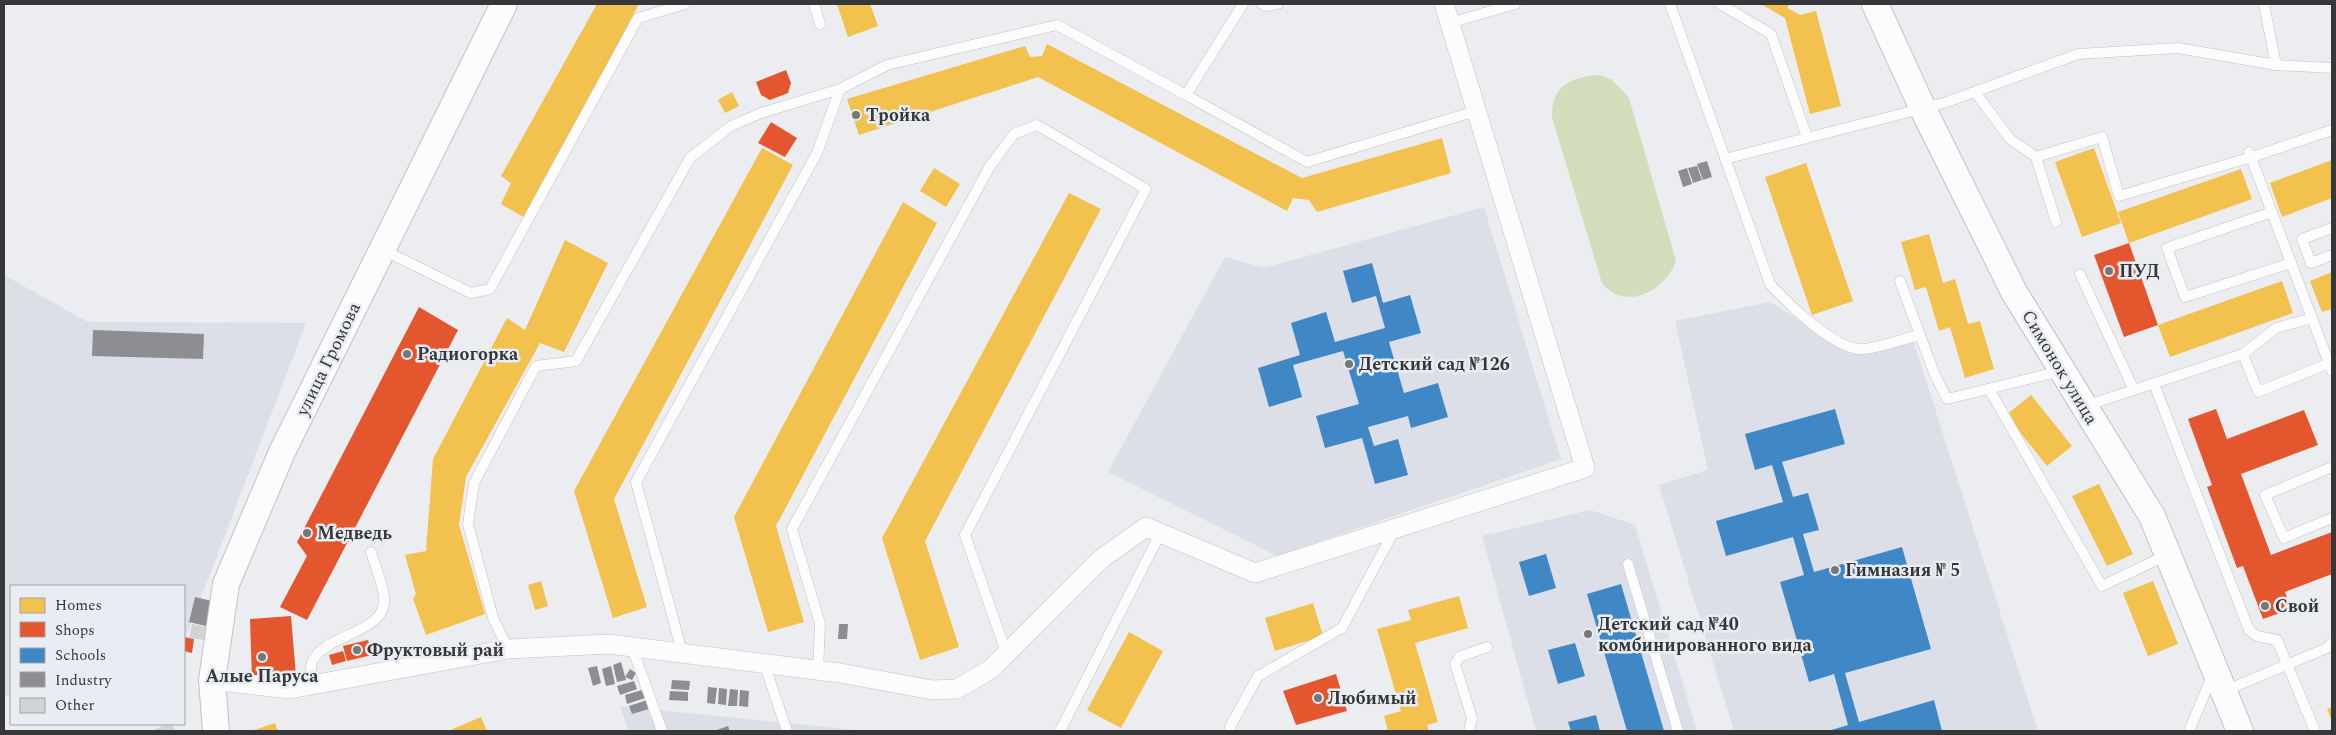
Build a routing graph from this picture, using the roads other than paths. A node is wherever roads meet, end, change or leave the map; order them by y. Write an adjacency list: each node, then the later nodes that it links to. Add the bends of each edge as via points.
1 (504, 4): 30 (street, улица Громова)
2 (685, 4): 30 (lane, via 638,18 490,289 471,293)
3 (814, 4): 14 (lane)
4 (1243, 4): 19 (lane)
5 (1262, 4): 6 (lane)
6 (1278, 4)
7 (1444, 4): 13 (street)
8 (1515, 4): 13 (lane)
9 (1670, 4): 26 (lane)
10 (1720, 4): 23 (lane, via 1771,34)
11 (1875, 4): 20 (street, Симонок улица)
12 (2264, 4): 15 (lane)
13 (1450, 23): 21 (street)
14 (820, 24)
15 (2276, 65): 16 (lane); 18 (lane, via 2178,48 2078,54)
16 (2332, 68)
17 (840, 88): 19 (lane, via 887,65 1056,25); 54 (lane, via 731,126 690,158 576,361 536,366 474,483 468,524 493,618); 55 (lane, via 817,153 636,482)
18 (1975, 92): 20 (lane); 25 (lane, via 2010,139)
19 (1186, 95): 21 (lane, via 1307,162)
20 (1923, 109): 23 (lane); 39 (street, Симонок улица, via 2014,292)
21 (1476, 112): 46 (street, via 1585,468)
22 (2332, 130): 24 (lane)
23 (1808, 137): 26 (lane)
24 (2250, 154): 25 (lane, via 2119,196 2102,137); 27 (lane)
25 (2036, 156): 28 (lane)
26 (1725, 159): 36 (lane, via 1770,284 1787,304 1843,344 1862,350)
27 (2272, 212): 32 (lane); 32 (lane, via 2167,248 2185,297)
28 (2056, 222)
29 (2332, 228): 31 (lane, via 2302,239 2311,263)
30 (382, 249): 60 (street, улица Громова, via 282,452 226,584)
31 (2332, 255)
32 (2292, 263): 35 (lane)
33 (2080, 274): 42 (lane)
34 (1900, 280): 36 (lane)
35 (2312, 318): 37 (lane, via 2276,328); 38 (lane)
36 (1920, 335): 41 (lane, via 1947,399)
37 (2243, 354): 38 (lane, via 2258,392); 40 (lane)
38 (2331, 366)
39 (2062, 370): 41 (lane); 43 (street, Симонок улица)
40 (2154, 384): 42 (lane); 58 (lane, via 2249,630 2257,636 2277,640)
41 (1989, 389): 49 (lane, via 2102,586)
42 (2134, 390): 43 (lane)
43 (2084, 406): 49 (street, Симонок улица, via 2152,516)
44 (2332, 467): 45 (lane, via 2266,495 2284,538)
45 (2332, 518)
46 (1396, 529): 47 (street, via 1255,573); 67 (lane, via 1342,628 1258,676 1230,727)
47 (1160, 534): 56 (street, via 1146,527 1101,559); 66 (lane)
48 (371, 552): 62 (lane, via 384,597 382,612 374,623 321,651 312,663)
49 (2168, 554): 61 (street, Симонок улица)
50 (1628, 564): 69 (lane)
51 (2332, 644): 58 (lane)
52 (632, 647): 54 (street, via 609,644); 55 (street); 64 (lane)
53 (1488, 648): 68 (lane, via 1459,657 1455,664 1472,718)
54 (508, 649): 62 (street)
55 (682, 652): 57 (street)
56 (1007, 655): 59 (street, via 992,669 958,689 932,690); 59 (lane, via 965,535 1146,189 1037,125 1014,134 990,166 792,529 820,624)
57 (764, 663): 59 (street); 65 (lane)
58 (2288, 665): 61 (lane); 72 (lane)
59 (818, 670)
60 (212, 680): 62 (street, via 290,689); 63 (street, улица Громова)
61 (2220, 680): 70 (lane); 71 (street, Симонок улица)
62 (311, 685)
63 (216, 731)
64 (662, 731)
65 (787, 731)
66 (1060, 731)
67 (1231, 731)
68 (1469, 731)
69 (1678, 731)
70 (2189, 731)
71 (2240, 731)
72 (2315, 731)

